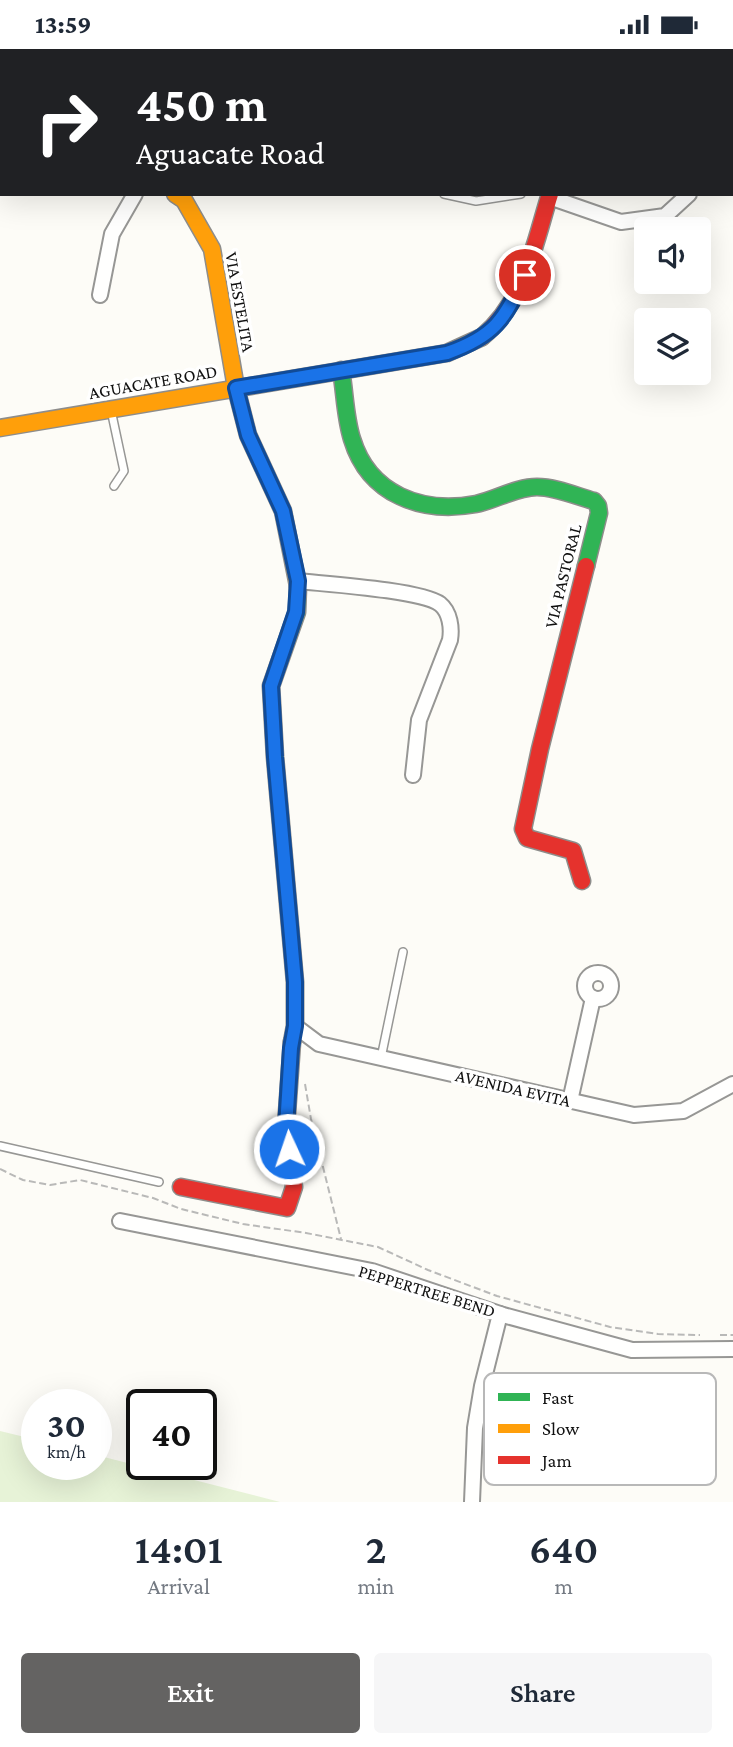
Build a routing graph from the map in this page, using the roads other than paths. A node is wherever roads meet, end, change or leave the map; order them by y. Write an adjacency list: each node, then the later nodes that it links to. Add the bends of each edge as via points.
1 (134, 196): 8 (street, via 112,233)
2 (179, 196): 10 (street, VIA ESTELITA, via 212,249)
3 (453, 196): 4 (lane, via 476,201)
4 (508, 196)
5 (547, 196): 9 (street, AGUACATE ROAD, via 525,275 506,313 482,338 447,353)
6 (550, 196): 7 (street, via 621,222 665,216)
7 (687, 196)
8 (100, 295)
9 (341, 370): 10 (street, AGUACATE ROAD); 16 (street, VIA PASTORAL, via 357,452 371,474 393,493 435,507 485,503 540,487 594,501 598,506 523,829 527,838 573,851)
10 (236, 388): 11 (street, AGUACATE ROAD); 14 (street, VIA ESTELITA, via 248,435 283,511)
11 (111, 409): 12 (street, AGUACATE ROAD); 13 (lane, via 124,471)
12 (0, 428)
13 (114, 486)
14 (298, 581): 15 (street, via 410,594 440,604 446,612 450,640 419,720); 19 (street, VIA ESTELITA, via 296,612 271,686)
15 (413, 775)
16 (582, 881)
17 (403, 952): 20 (lane)
18 (593, 998): 22 (street)
19 (295, 1026): 20 (street, AVENIDA EVITA, via 319,1044); 25 (street, VIA ESTELITA, via 286,1127 294,1187 287,1208)
20 (381, 1058): 22 (street, AVENIDA EVITA)
21 (733, 1084): 22 (street, AVENIDA EVITA, via 682,1111 634,1115)
22 (570, 1101)
23 (0, 1146): 24 (lane)
24 (159, 1182)
25 (181, 1187)
26 (120, 1221): 27 (street, PEPPERTREE BEND, via 372,1271)
27 (500, 1314): 28 (street, PEPPERTREE BEND, via 632,1350); 29 (street)
28 (733, 1349)
29 (485, 1373)
30 (484, 1378): 31 (street, via 475,1428)
31 (472, 1502)

